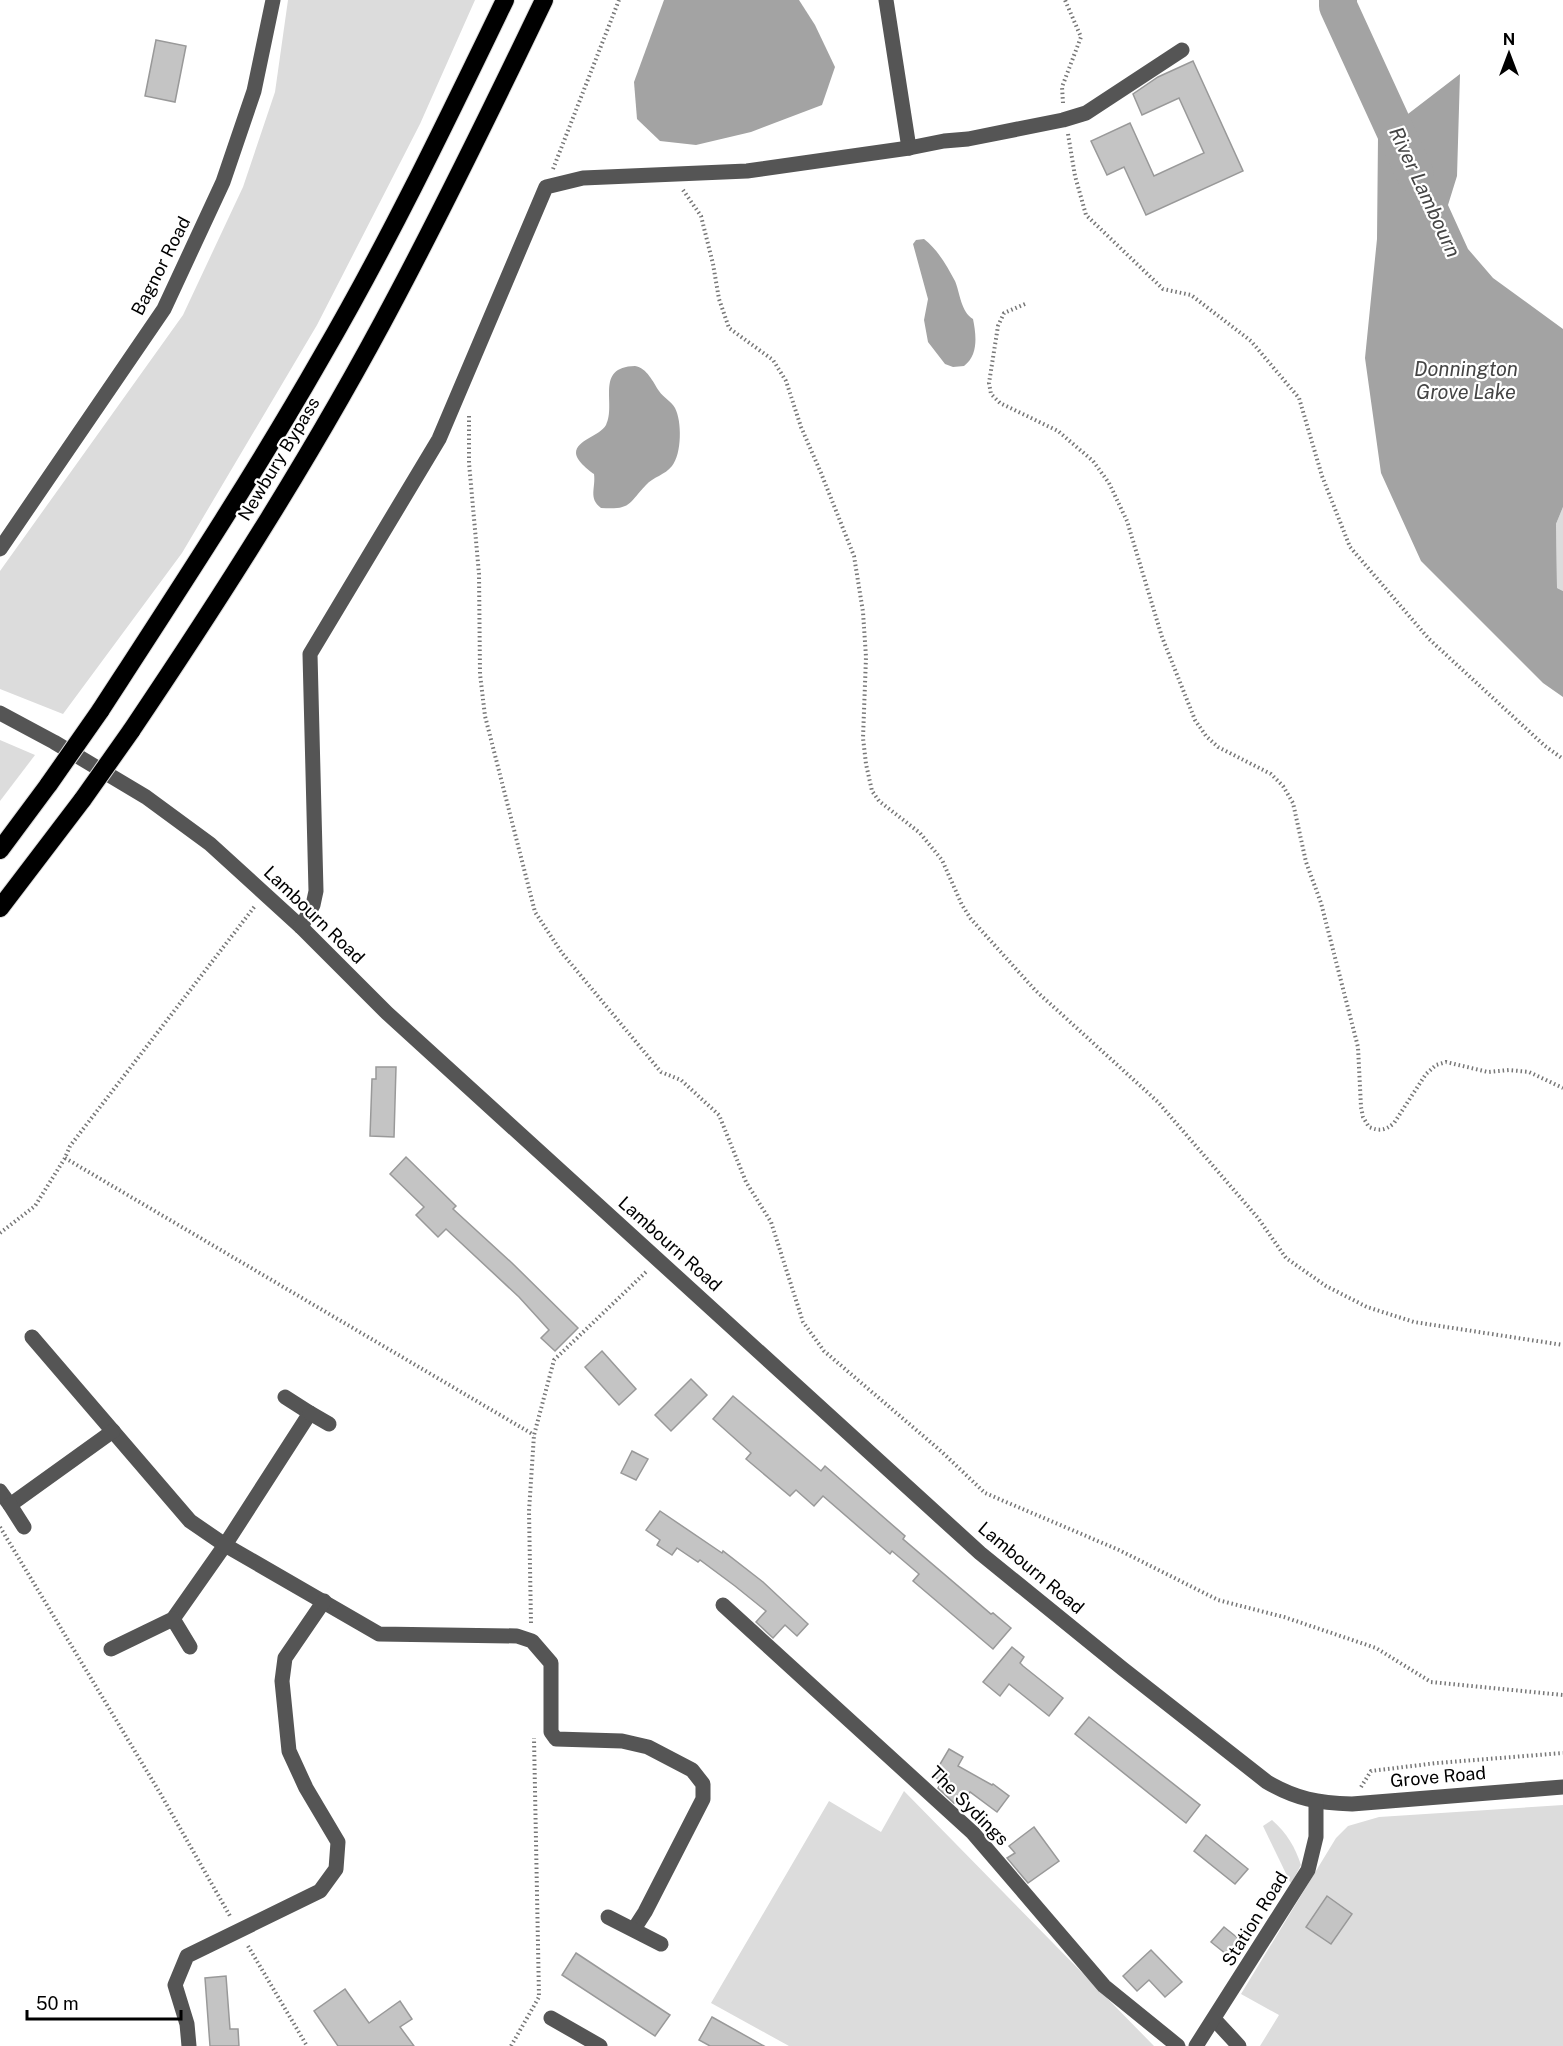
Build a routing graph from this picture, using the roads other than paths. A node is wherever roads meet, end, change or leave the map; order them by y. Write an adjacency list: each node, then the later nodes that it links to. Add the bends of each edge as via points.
1 (273, 0): 7 (street, Bagnor Road, via 254,91 224,182 164,309)
2 (505, 0): 9 (highway, Newbury Bypass, bridge, via 446,122 324,354 245,487 100,711)
3 (544, 0): 10 (highway, Newbury Bypass, bridge, via 395,299 271,515 131,731)
4 (886, 0): 6 (street)
5 (1182, 50): 6 (street, via 1086,113)
6 (909, 148): 11 (street, via 747,171 583,178 546,187 439,439 310,654 316,891)
7 (0, 549)
8 (0, 713): 11 (street, Lambourn Road, via 146,797 210,844)
9 (0, 850)
10 (0, 908)
11 (301, 927): 27 (street, Lambourn Road, via 387,1013 980,1553 1267,1782)
12 (32, 1337): 16 (street)
13 (285, 1397): 14 (street)
14 (310, 1413): 15 (street); 20 (street)
15 (329, 1424)
16 (113, 1431): 18 (street); 20 (street, via 189,1521)
17 (0, 1491): 18 (street)
18 (10, 1505): 19 (street)
19 (24, 1527)
20 (225, 1545): 21 (street); 23 (street)
21 (324, 1601): 29 (street, via 379,1634 517,1636 532,1641 551,1663 551,1732 556,1739 621,1741 648,1747 692,1770 703,1784 703,1799); 33 (street, via 285,1658 282,1681 289,1751 338,1842 336,1869 320,1891 187,1956 175,1985)
22 (723, 1605): 35 (street, The Sydings, via 973,1833 1104,1986)
23 (173, 1619): 24 (street); 25 (street)
24 (190, 1647)
25 (111, 1649)
26 (1563, 1787): 27 (street, Grove Road, via 1352,1804)
27 (1316, 1802): 32 (street, Station Road, via 1316,1837 1308,1870)
28 (608, 1917): 29 (street)
29 (634, 1929): 30 (street)
30 (661, 1944)
31 (551, 2018): 34 (street)
32 (1215, 2020): 36 (street, Station Road); 37 (street)
33 (189, 2046)
34 (600, 2046)
35 (1178, 2046)
36 (1196, 2046)
37 (1239, 2046)

